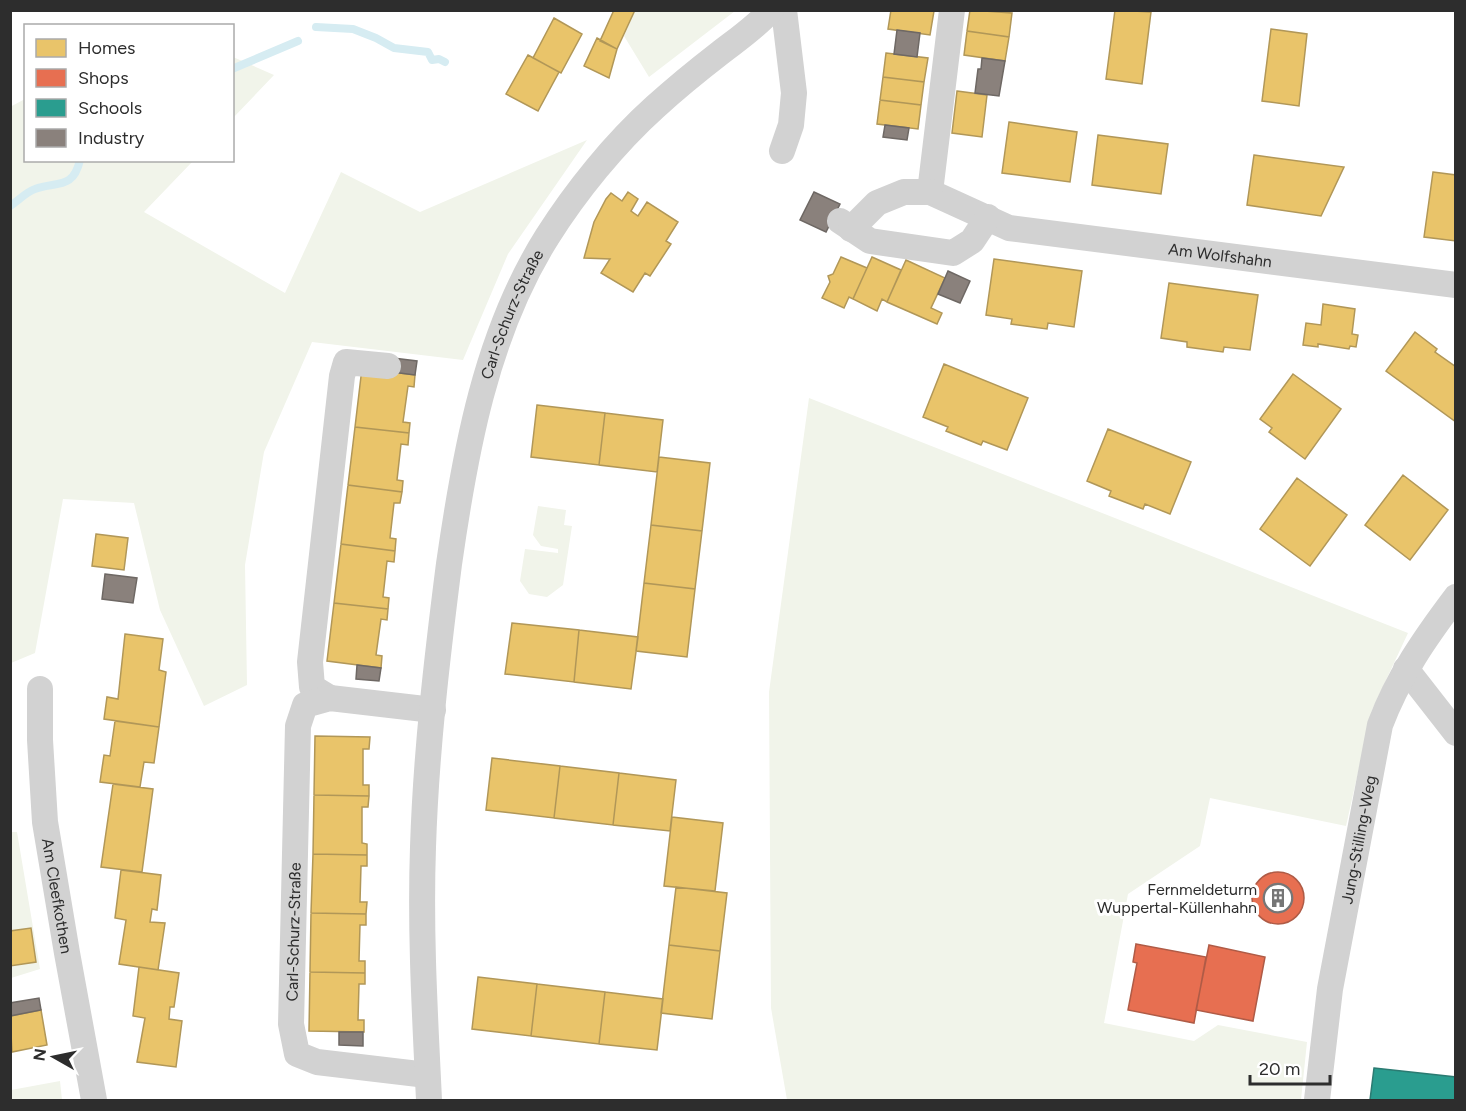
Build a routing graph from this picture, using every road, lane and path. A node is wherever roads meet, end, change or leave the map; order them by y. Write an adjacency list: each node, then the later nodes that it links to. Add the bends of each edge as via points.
1 (771, 10): 14 (street, Carl-Schurz-Straße, via 757,26 653,109 597,168 547,237 516,296 492,358 463,478)
2 (784, 10): 4 (street, via 794,93 791,125)
3 (952, 10): 5 (street)
4 (782, 151)
5 (930, 192): 6 (street, Am Wolfshahn); 6 (street, via 904,192 877,203 846,225 870,241 953,253 972,241)
6 (988, 218): 7 (street, Am Wolfshahn, via 1009,228)
7 (1455, 285)
8 (388, 366): 13 (street, via 346,362 342,376 310,662 312,687)
9 (1455, 597): 10 (street, Jung-Stilling-Weg)
10 (1445, 630): 11 (street, Jung-Stilling-Weg)
11 (1406, 669): 15 (street); 19 (street, Jung-Stilling-Weg, via 1380,725 1330,989)
12 (40, 689): 17 (street, Am Cleefkothen, via 45,822)
13 (330, 698): 14 (street); 16 (street, Carl-Schurz-Straße, via 306,705 298,726 291,1024 297,1054 317,1062)
14 (433, 710): 16 (street, Carl-Schurz-Straße, via 423,848)
15 (1455, 733)
16 (427, 1075): 18 (street, Carl-Schurz-Straße)
17 (94, 1101)
18 (429, 1101)
19 (1317, 1101)

